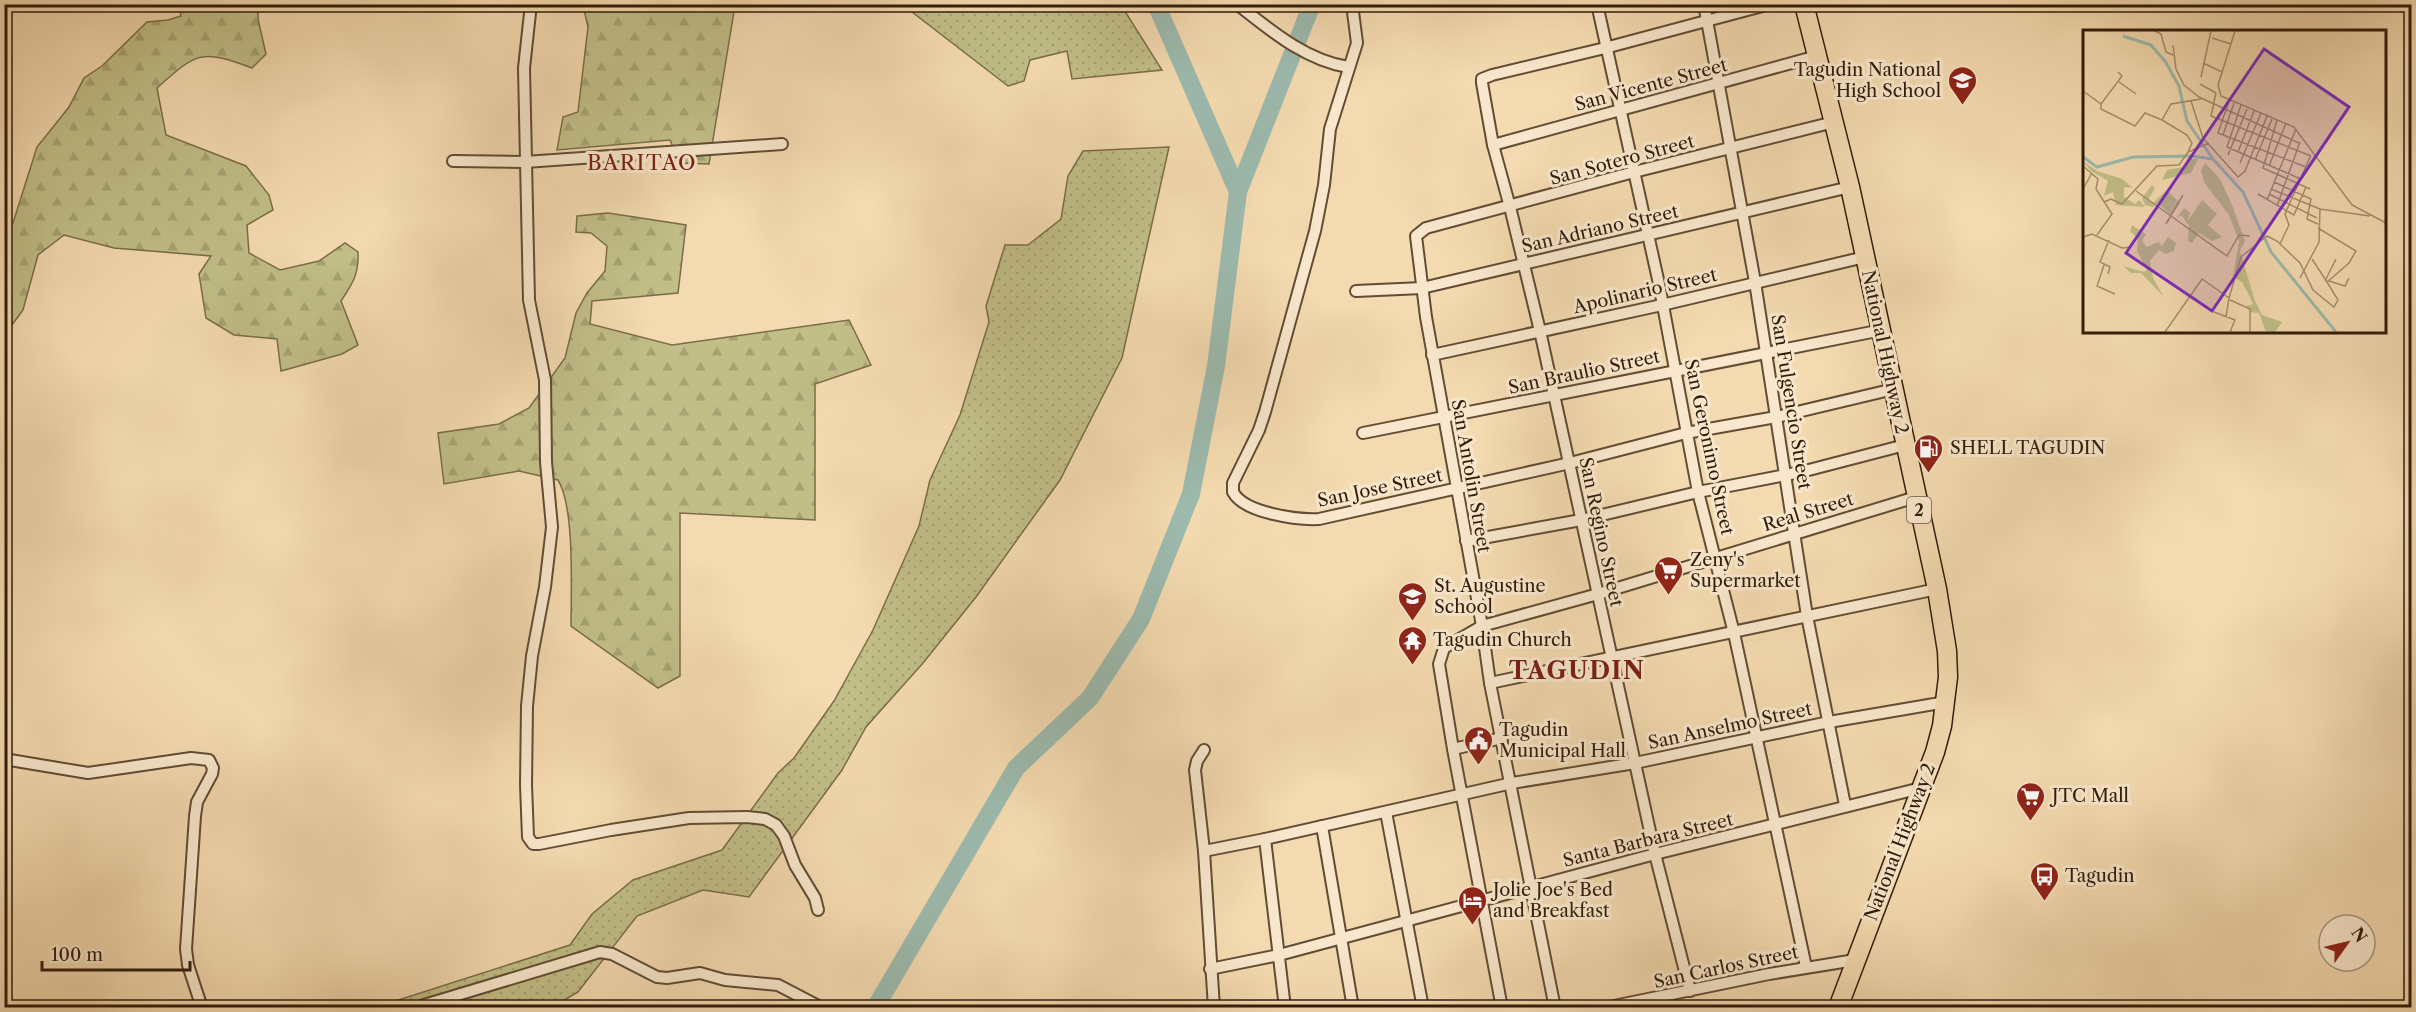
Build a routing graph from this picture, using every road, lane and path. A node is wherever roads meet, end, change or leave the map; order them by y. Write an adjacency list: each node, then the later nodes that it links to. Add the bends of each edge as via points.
1 (531, 4): 19 (street, via 524,68)
2 (1237, 4): 11 (street, via 1323,62)
3 (1352, 4): 11 (street, via 1356,43)
4 (1597, 4): 9 (street, San Geronimo Street)
5 (1704, 4): 8 (street, San Fulgencio Street)
6 (1770, 4): 8 (street)
7 (1804, 4): 10 (highway, National Highway 2 / 2)
8 (1706, 22): 9 (street); 12 (street, San Fulgencio Street)
9 (1605, 48): 13 (street, San Geronimo Street); 16 (street, San Regino Street, via 1482,80)
10 (1817, 56): 12 (street, San Vicente Street); 14 (highway, National Highway 2 / 2)
11 (1348, 67): 46 (street, San Jose Street, via 1330,129 1315,231 1265,412 1233,488 1240,501 1276,516 1300,520)
12 (1718, 84): 13 (street, San Vicente Street); 17 (street, San Fulgencio Street)
13 (1620, 111): 16 (street, San Vicente Street); 20 (street, San Geronimo Street)
14 (1834, 122): 17 (street, San Sotero Street); 21 (highway, National Highway 2 / 2)
15 (782, 144): 19 (street)
16 (1493, 145): 22 (street, San Regino Street)
17 (1730, 149): 20 (street, San Sotero Street); 23 (street, San Fulgencio Street)
18 (453, 161): 19 (street)
19 (525, 162): 80 (street, via 529,300 545,380 552,527 527,706 528,837 533,844 539,844 689,818 765,819 784,836)
20 (1634, 172): 22 (street, San Sotero Street); 25 (street, San Geronimo Street)
21 (1850, 187): 23 (street, San Adriano Street); 26 (highway, National Highway 2 / 2)
22 (1510, 207): 24 (street, San Sotero Street); 27 (street, San Regino Street)
23 (1741, 212): 25 (street, San Adriano Street); 28 (street, San Fulgencio Street)
24 (1418, 232): 29 (street, San Antolin Street, via 1415,240)
25 (1648, 234): 27 (street, San Adriano Street); 31 (street, San Geronimo Street)
26 (1866, 257): 28 (street, Apolinario Street); 32 (highway, National Highway 2 / 2)
27 (1524, 264): 29 (street, San Adriano Street); 33 (street, San Regino Street)
28 (1755, 282): 31 (street, Apolinario Street); 34 (street, San Fulgencio Street)
29 (1422, 288): 30 (street, San Adriano Street); 35 (street, San Antolin Street)
30 (1356, 291)
31 (1662, 305): 33 (street, Apolinario Street); 36 (street, San Geronimo Street)
32 (1882, 330): 34 (street, San Braulio Street); 37 (highway, National Highway 2 / 2)
33 (1540, 331): 35 (street, Apolinario Street); 38 (street, San Regino Street)
34 (1766, 352): 36 (street, San Braulio Street); 39 (street, San Fulgencio Street)
35 (1432, 355): 40 (street, San Antolin Street)
36 (1675, 370): 38 (street, San Braulio Street); 42 (street, San Geronimo Street)
37 (1894, 389): 39 (street, San Jose Street); 43 (highway, National Highway 2 / 2)
38 (1554, 394): 40 (street, San Braulio Street); 44 (street, San Regino Street)
39 (1776, 417): 42 (street, San Jose Street); 45 (street, San Fulgencio Street)
40 (1444, 418): 41 (street, San Braulio Street); 46 (street, San Antolin Street)
41 (1363, 433)
42 (1686, 433): 44 (street, San Jose Street); 47 (street, San Geronimo Street)
43 (1905, 445): 45 (street); 48 (highway, National Highway 2 / 2)
44 (1569, 463): 46 (street, San Jose Street); 49 (street, San Regino Street)
45 (1786, 475): 47 (street); 50 (street, San Fulgencio Street)
46 (1456, 489): 51 (street, San Antolin Street)
47 (1698, 492): 49 (street); 52 (street, San Geronimo Street)
48 (1916, 497): 50 (street, Real Street); 53 (highway, National Highway 2 / 2)
49 (1581, 520): 51 (street); 54 (street, San Regino Street)
50 (1795, 533): 52 (street, Real Street); 55 (street, San Fulgencio Street)
51 (1466, 541): 56 (street, San Antolin Street)
52 (1716, 558): 54 (street, Real Street); 57 (street, San Geronimo Street)
53 (1937, 589): 55 (street); 60 (highway, National Highway 2 / 2, via 1947,651)
54 (1598, 594): 56 (street, Real Street); 58 (street, San Regino Street)
55 (1808, 616): 57 (street); 61 (street, San Fulgencio Street)
56 (1482, 626): 59 (street, San Antolin Street); 64 (street, Real Street, via 1452,641 1440,655)
57 (1734, 633): 58 (street); 63 (street, San Geronimo Street)
58 (1613, 658): 59 (street); 67 (street, San Regino Street)
59 (1490, 683): 62 (street, San Antolin Street)
60 (1946, 702): 61 (street, San Anselmo Street); 69 (highway, National Highway 2 / 2, via 1935,752)
61 (1829, 722): 63 (street, San Anselmo Street); 71 (street, San Fulgencio Street)
62 (1502, 738): 64 (street); 68 (street, San Antolin Street)
63 (1757, 738): 67 (street, San Anselmo Street); 73 (street, San Geronimo Street)
64 (1453, 749): 70 (street)
65 (1204, 750): 76 (street, via 1195,770)
66 (4, 759): 88 (street, via 88,773 191,758 209,760 212,774 197,802 195,816 186,949)
67 (1635, 763): 68 (street, San Anselmo Street); 77 (street, San Regino Street)
68 (1512, 783): 70 (street, San Anselmo Street); 78 (street, San Antolin Street)
69 (1921, 788): 71 (street, Santa Barbara Street); 84 (highway, National Highway 2 / 2)
70 (1460, 794): 72 (street, San Anselmo Street); 79 (street)
71 (1845, 805): 73 (street, Santa Barbara Street)
72 (1386, 812): 74 (street, San Anselmo Street); 81 (street)
73 (1776, 824): 77 (street, Santa Barbara Street); 85 (street, San Geronimo Street)
74 (1322, 826): 75 (street, San Anselmo Street); 82 (street)
75 (1265, 839): 76 (street, San Anselmo Street); 83 (street)
76 (1204, 851): 86 (street)
77 (1655, 854): 78 (street, Santa Barbara Street); 87 (street, San Regino Street)
78 (1533, 887): 79 (street, Santa Barbara Street); 96 (street, San Antolin Street)
79 (1481, 901): 81 (street, Santa Barbara Street); 95 (street)
80 (818, 910)
81 (1407, 920): 82 (street, Santa Barbara Street); 94 (street)
82 (1342, 937): 83 (street, Santa Barbara Street); 93 (street)
83 (1279, 955): 86 (street, Santa Barbara Street); 92 (street)
84 (1855, 960): 85 (street, San Carlos Street); 98 (highway, National Highway 2 / 2)
85 (1806, 967): 87 (street, San Carlos Street)
86 (1210, 969): 91 (street)
87 (1689, 991): 97 (street, San Carlos Street)
88 (202, 1008)
89 (414, 1008): 90 (street, via 600,952 657,977 700,973 725,980 778,985)
90 (822, 1008)
91 (1214, 1008)
92 (1285, 1008)
93 (1353, 1008)
94 (1423, 1008)
95 (1502, 1008)
96 (1555, 1008)
97 (1604, 1008)
98 (1838, 1008)

